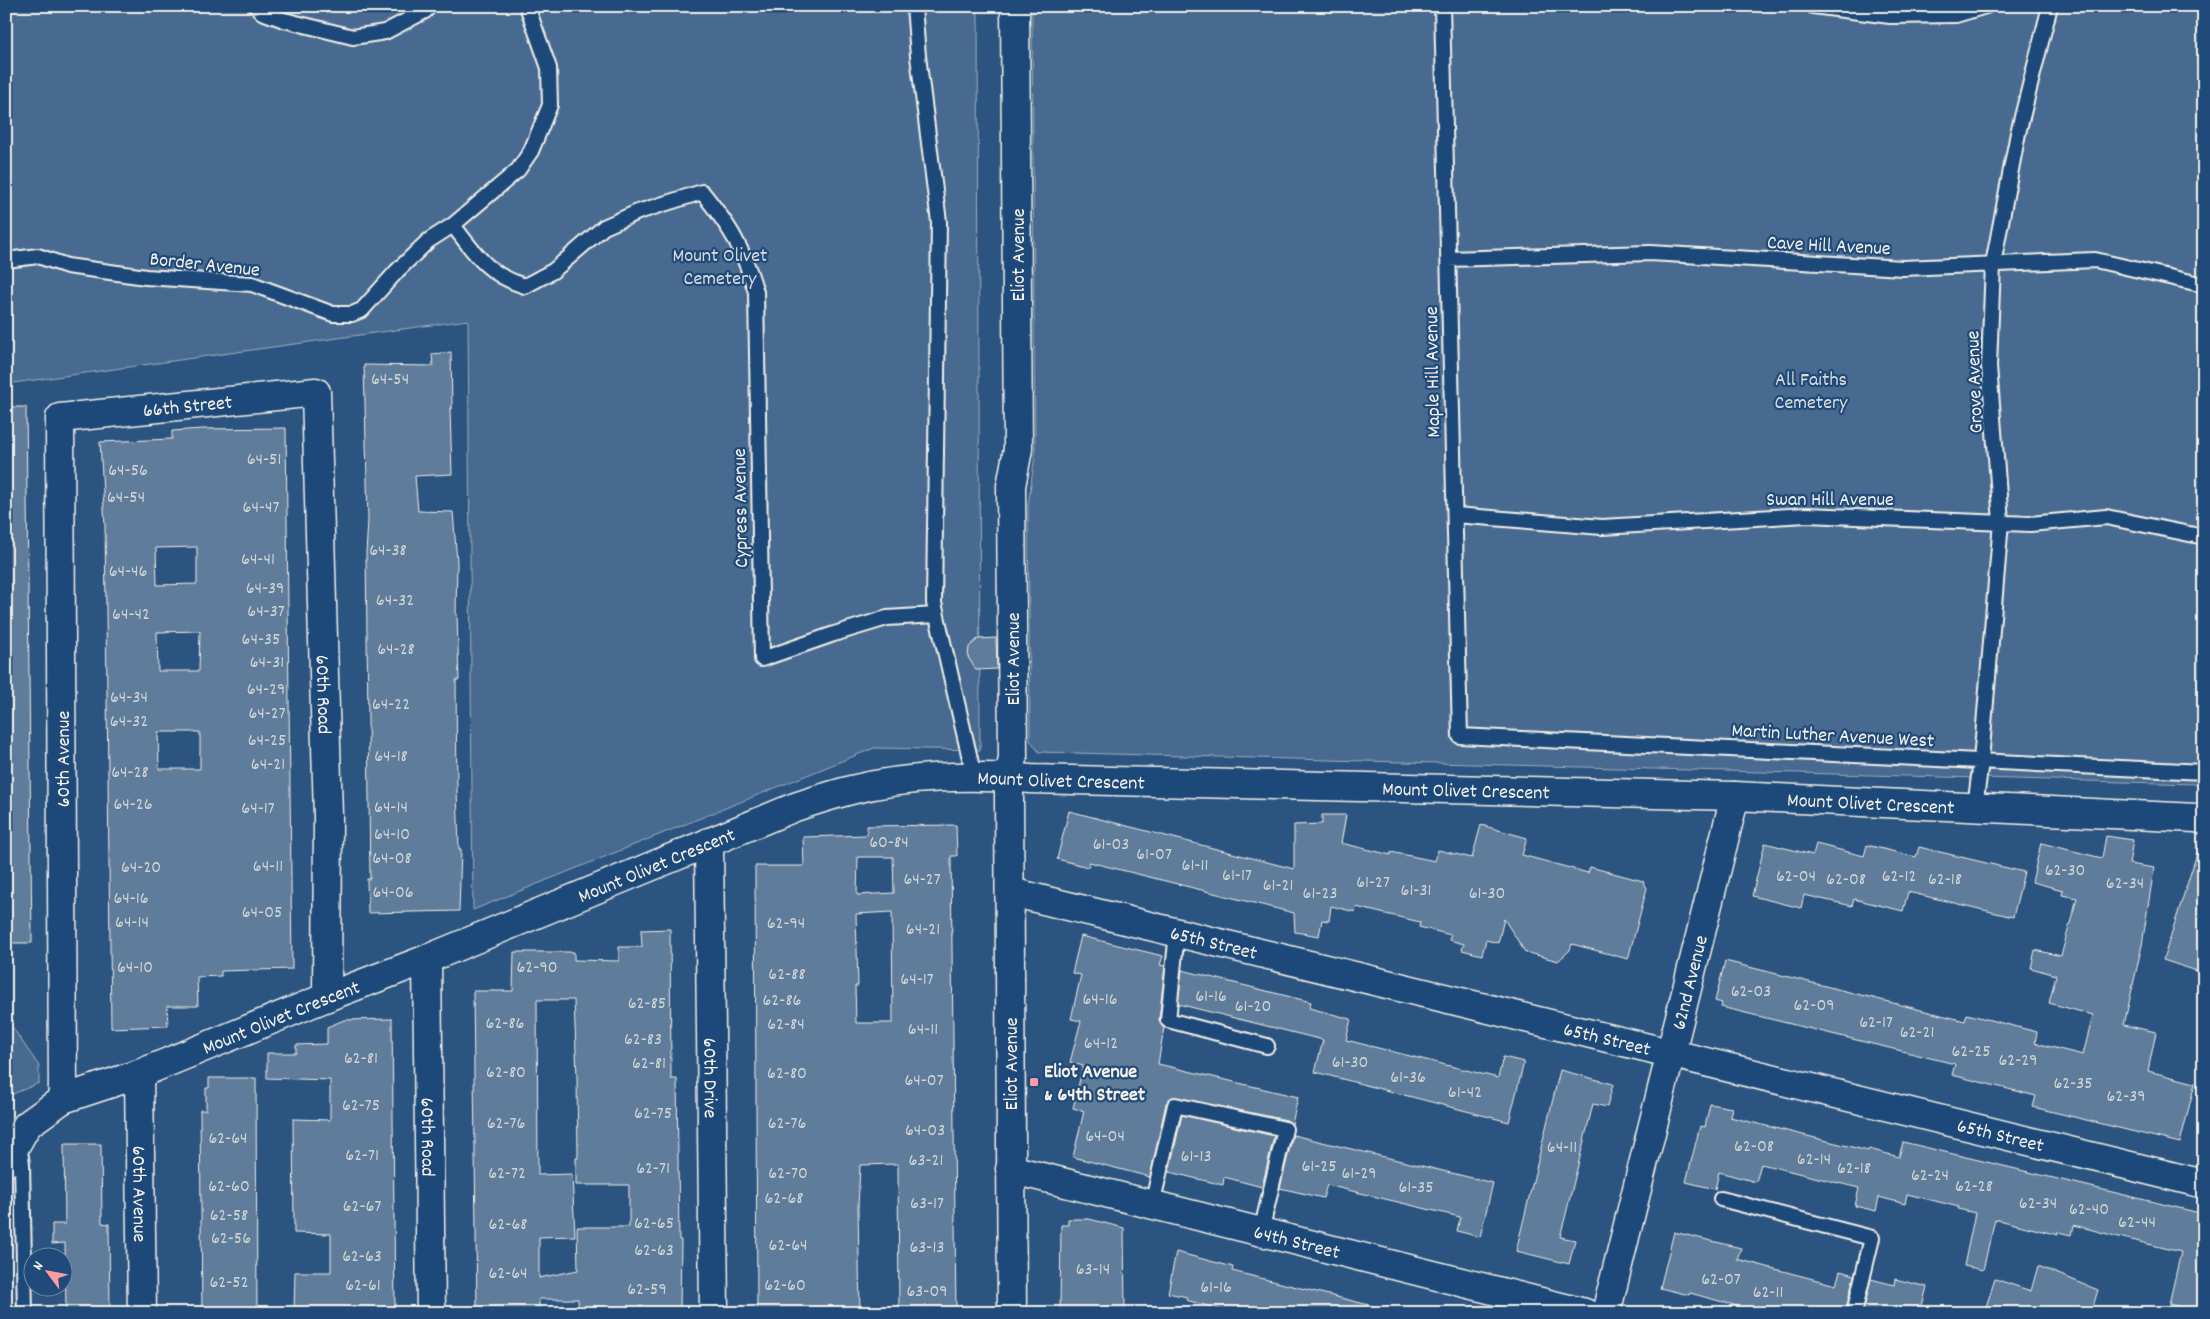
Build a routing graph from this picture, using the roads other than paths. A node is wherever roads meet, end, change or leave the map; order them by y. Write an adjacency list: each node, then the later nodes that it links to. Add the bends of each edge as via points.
1 (256, 6): 2 (lane, via 262,12 284,20 353,37 385,32)
2 (430, 6)
3 (527, 6): 10 (lane, Border Avenue, via 549,68 550,105 538,138 518,170)
4 (914, 6): 20 (lane, via 939,222)
5 (1015, 6): 25 (street, Eliot Avenue, via 1018,449 1012,486 1012,758)
6 (1442, 6): 11 (lane, Maple Hill Avenue)
7 (1813, 6): 8 (lane, via 1890,16 1956,15)
8 (1986, 6)
9 (2050, 6): 13 (lane, Grove Avenue, via 2018,133)
10 (453, 225): 12 (lane, Border Avenue, via 428,241 362,310 352,314 333,314 252,284 146,277 67,266 38,256); 20 (lane, Cypress Avenue, via 482,262 506,280 525,286 553,271 604,227 638,212 702,192 726,222 745,257 756,292 762,659 887,618)
11 (1448, 259): 13 (lane, Cave Hill Avenue, via 1650,253 1903,268); 17 (lane, Maple Hill Avenue)
12 (6, 260)
13 (1993, 264): 14 (lane, Cave Hill Avenue, via 2095,260); 18 (lane, Grove Avenue, via 1989,366)
14 (2204, 285)
15 (316, 392): 16 (street, 66th Street); 33 (street, 60th Road, via 328,816)
16 (60, 418): 37 (street, 60th Avenue)
17 (1455, 515): 18 (lane, Swan Hill Avenue, via 1602,526 1806,515); 21 (lane, Maple Hill Avenue)
18 (2001, 522): 19 (lane, Swan Hill Avenue, via 2030,524 2106,517); 22 (lane, Grove Avenue)
19 (2204, 537)
20 (936, 615): 24 (lane)
21 (1460, 736): 22 (lane, Martin Luther Avenue West)
22 (1981, 762): 23 (lane, Martin Luther Avenue West); 27 (lane, Grove Avenue)
23 (2204, 772)
24 (974, 776): 25 (street, Mount Olivet Crescent); 29 (street, Mount Olivet Crescent, via 890,782 851,790 795,807)
25 (1009, 778): 26 (street, Mount Olivet Crescent); 30 (street, Eliot Avenue)
26 (1735, 796): 27 (street, Mount Olivet Crescent); 35 (street, 62nd Avenue)
27 (1975, 808): 28 (street, Mount Olivet Crescent)
28 (2204, 820)
29 (709, 842): 32 (street, Mount Olivet Crescent); 47 (street, 60th Drive)
30 (1011, 892): 31 (street, 65th Street); 39 (street, Eliot Avenue)
31 (1177, 932): 34 (lane, via 1168,1020); 35 (street, 65th Street)
32 (427, 959): 33 (street, Mount Olivet Crescent); 46 (street, 60th Road)
33 (327, 997): 36 (street, Mount Olivet Crescent)
34 (1267, 1046)
35 (1671, 1053): 40 (street, 65th Street); 50 (street, 62nd Avenue)
36 (139, 1074): 37 (street, Mount Olivet Crescent); 45 (street, 60th Avenue)
37 (64, 1099): 38 (street, Mount Olivet Crescent, via 27,1126)
38 (9, 1156): 44 (lane, via 22,1164)
39 (1010, 1170): 42 (street, 64th Street); 48 (street, Eliot Avenue)
40 (2204, 1184)
41 (1721, 1199): 51 (lane, via 1872,1238)
42 (1152, 1205): 43 (street, 64th Street); 43 (lane, via 1175,1105 1285,1129)
43 (1261, 1232): 49 (street, 64th Street)
44 (25, 1313)
45 (142, 1313)
46 (432, 1313)
47 (714, 1313)
48 (1012, 1313)
49 (1585, 1313)
50 (1606, 1313)
51 (1854, 1313)

